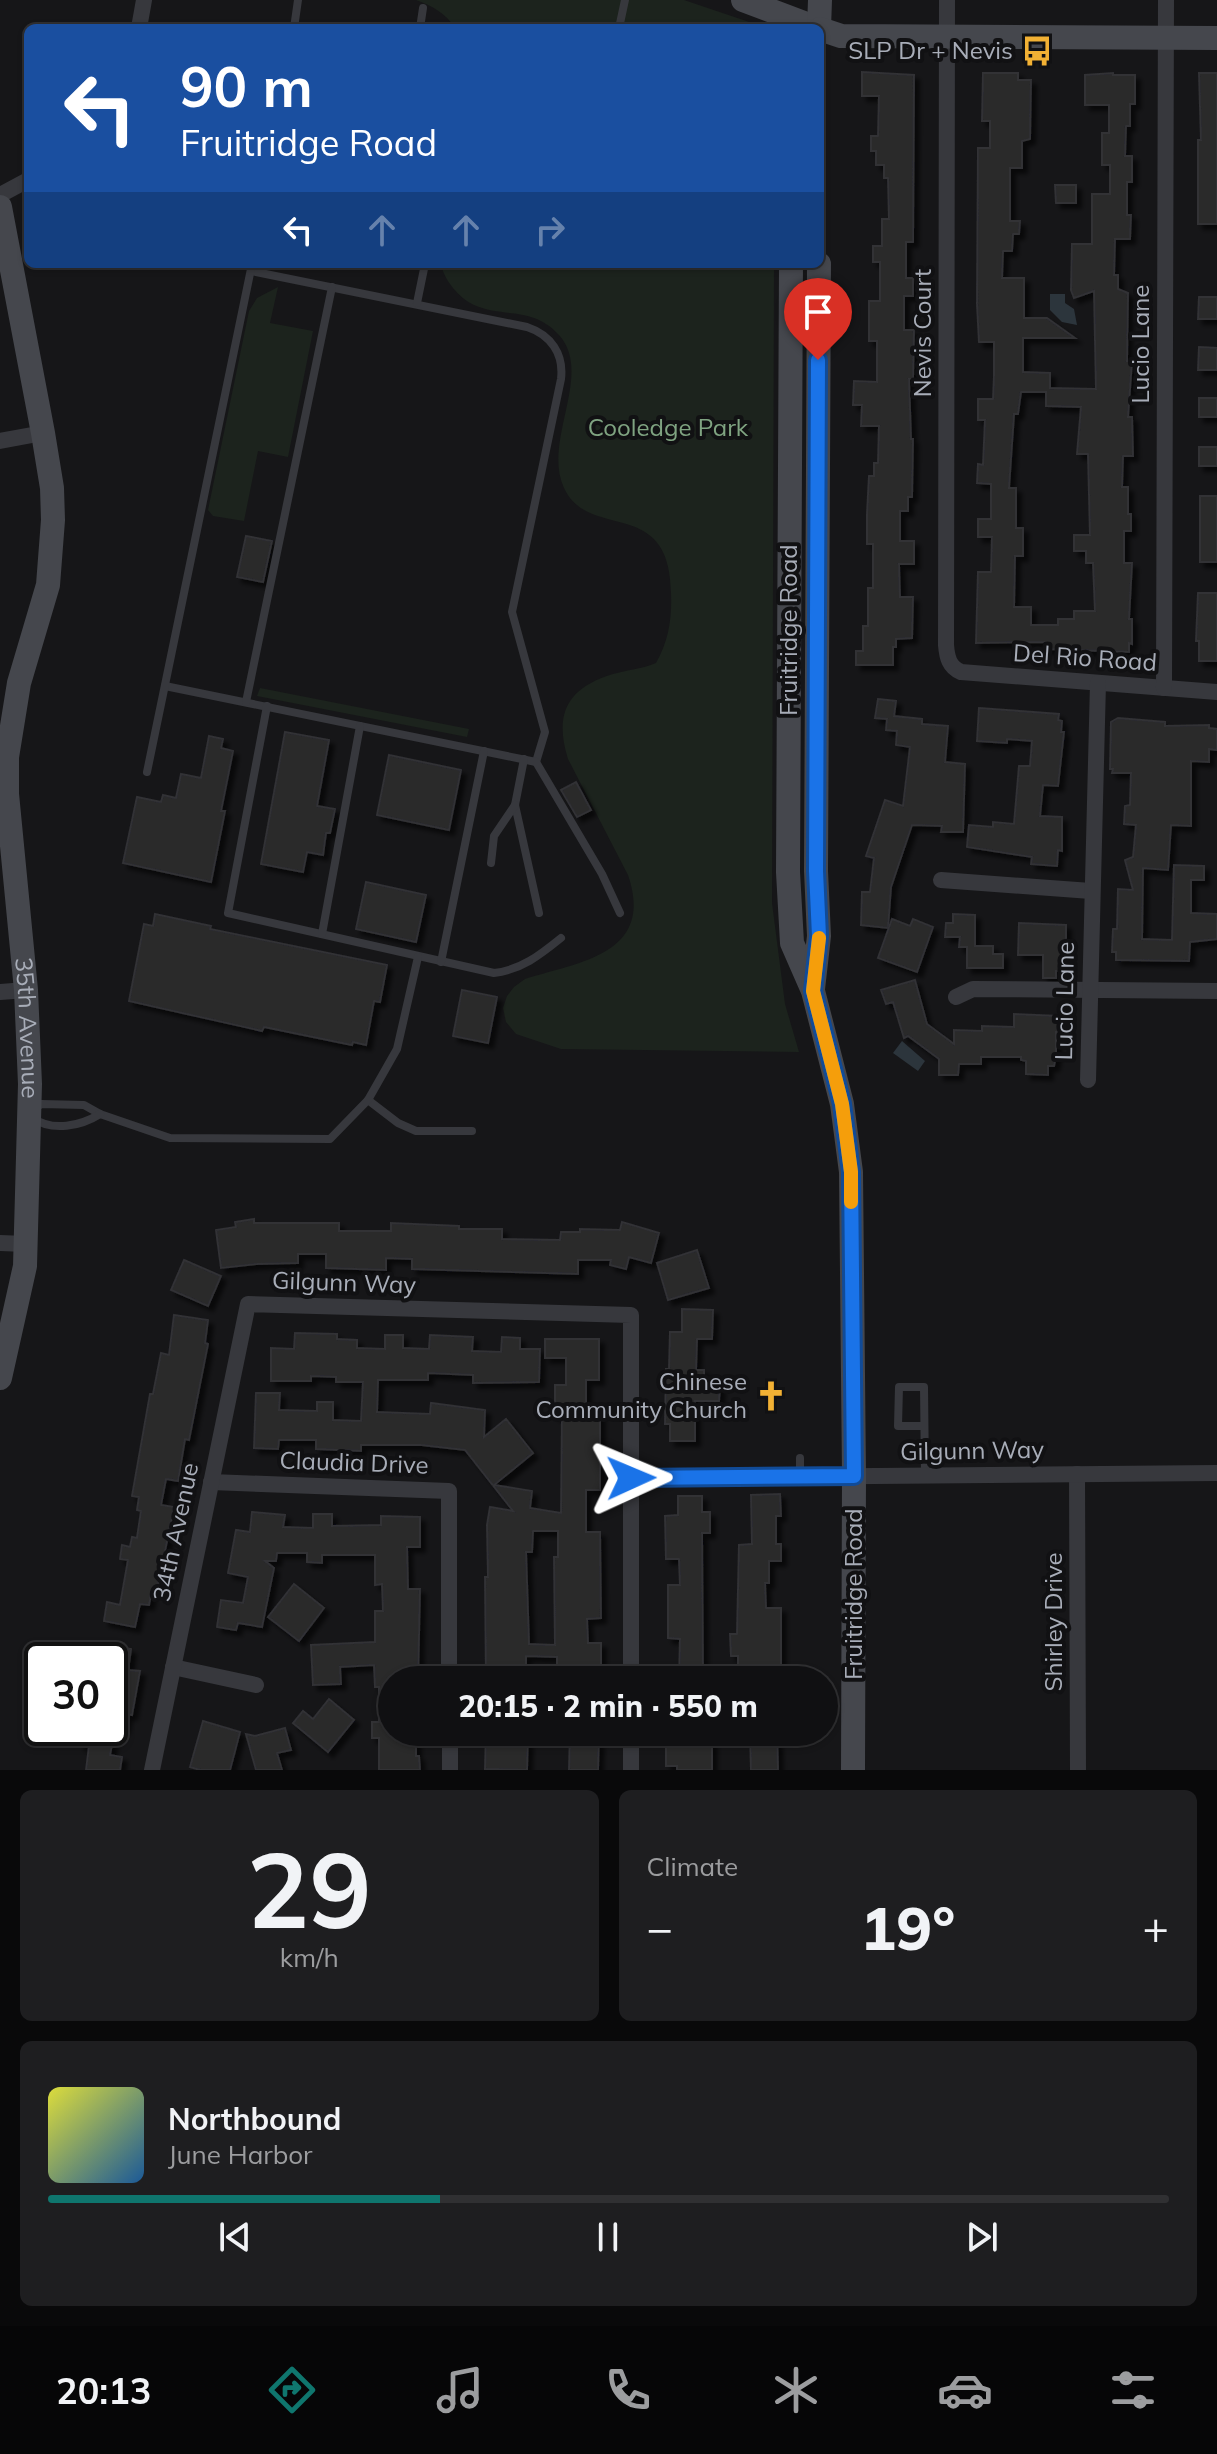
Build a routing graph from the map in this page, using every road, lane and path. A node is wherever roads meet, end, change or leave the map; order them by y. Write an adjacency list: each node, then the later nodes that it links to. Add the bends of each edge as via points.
1 (144, 0): 10 (street)
2 (298, 0): 11 (lane)
3 (625, 0): 13 (lane)
4 (743, 0): 9 (main road)
5 (820, 0): 15 (main road)
6 (947, 0): 18 (street, Nevis Court)
7 (1166, 0): 17 (street, Lucio Lane)
8 (423, 8): 12 (lane)
9 (792, 15): 14 (main road)
10 (140, 24)
11 (295, 24)
12 (421, 24)
13 (622, 24)
14 (811, 24)
15 (819, 24)
16 (824, 30): 18 (main road, via 841,36)
17 (1166, 37): 18 (main road); 19 (main road); 35 (street, Lucio Lane)
18 (947, 38): 32 (street, Nevis Court, via 946,645)
19 (1217, 38)
20 (24, 182): 21 (street)
21 (0, 195)
22 (0, 207): 30 (main road, 35th Avenue)
23 (252, 268): 34 (lane)
24 (256, 268): 28 (lane)
25 (424, 268): 29 (lane)
26 (791, 268): 56 (main road, Fruitridge Road, via 788,872 792,943)
27 (819, 268): 56 (main road, Fruitridge Road, via 819,936)
28 (332, 287): 29 (lane); 37 (lane)
29 (417, 303): 42 (lane, via 542,332 562,365 512,612 545,732)
30 (43, 433): 31 (street); 55 (main road, 35th Avenue, via 52,488 52,552 41,616 19,683 7,757)
31 (0, 441)
32 (952, 666): 33 (street, Del Rio Road, via 961,672)
33 (1098, 683): 35 (street, Del Rio Road); 47 (street, Lucio Lane)
34 (165, 686): 37 (lane); 43 (lane)
35 (1164, 688): 36 (street, Del Rio Road)
36 (1217, 692)
37 (246, 702): 38 (lane)
38 (267, 706): 39 (lane); 50 (lane, via 228,913)
39 (360, 726): 40 (lane); 50 (lane)
40 (484, 751): 41 (lane); 53 (lane)
41 (524, 759): 42 (lane); 44 (lane)
42 (536, 762): 49 (lane)
43 (147, 772)
44 (515, 805): 45 (lane, via 494,836); 48 (lane)
45 (491, 863)
46 (941, 880): 47 (street)
47 (1091, 891): 54 (street, Lucio Lane)
48 (539, 913)
49 (620, 913)
50 (322, 934): 52 (lane)
51 (561, 938): 53 (lane, via 507,972)
52 (418, 957): 53 (lane); 61 (lane, via 397,1049)
53 (441, 962)
54 (1089, 989): 57 (street); 59 (street, via 973,989); 60 (street, Lucio Lane)
55 (26, 990): 58 (street); 62 (main road, 35th Avenue)
56 (813, 991): 74 (main road, Fruitridge Road, via 842,1104 851,1172)
57 (1217, 991)
58 (0, 992)
59 (956, 997)
60 (1088, 1080)
61 (368, 1100): 63 (lane, via 330,1139 170,1138); 64 (lane, via 416,1131)
62 (29, 1114): 63 (lane, via 41,1104 84,1105); 63 (lane, via 43,1125 84,1125); 66 (main road, 35th Avenue)
63 (100, 1114)
64 (472, 1131)
65 (0, 1243): 66 (street)
66 (26, 1244): 68 (main road, 35th Avenue)
67 (248, 1304): 76 (street, Gilgunn Way, via 631,1315); 77 (street, 34th Avenue)
68 (0, 1378)
69 (924, 1426): 69 (lane, via 924,1387 899,1387 898,1426); 73 (lane)
70 (800, 1458): 75 (lane)
71 (1217, 1473): 72 (street, Gilgunn Way)
72 (1077, 1474): 73 (street, Gilgunn Way); 88 (street, Shirley Drive)
73 (925, 1475): 74 (street, Gilgunn Way)
74 (854, 1476): 75 (street, Gilgunn Way); 87 (main road, Fruitridge Road)
75 (800, 1477): 76 (street, Gilgunn Way)
76 (631, 1478): 79 (street)
77 (211, 1482): 78 (street, Claudia Drive, via 449,1491); 80 (street, 34th Avenue)
78 (449, 1666)
79 (631, 1666)
80 (173, 1667): 81 (street); 84 (street, 34th Avenue)
81 (256, 1685)
82 (450, 1746): 85 (street)
83 (631, 1746): 86 (street)
84 (152, 1770)
85 (450, 1770)
86 (631, 1770)
87 (853, 1770)
88 (1078, 1770)

